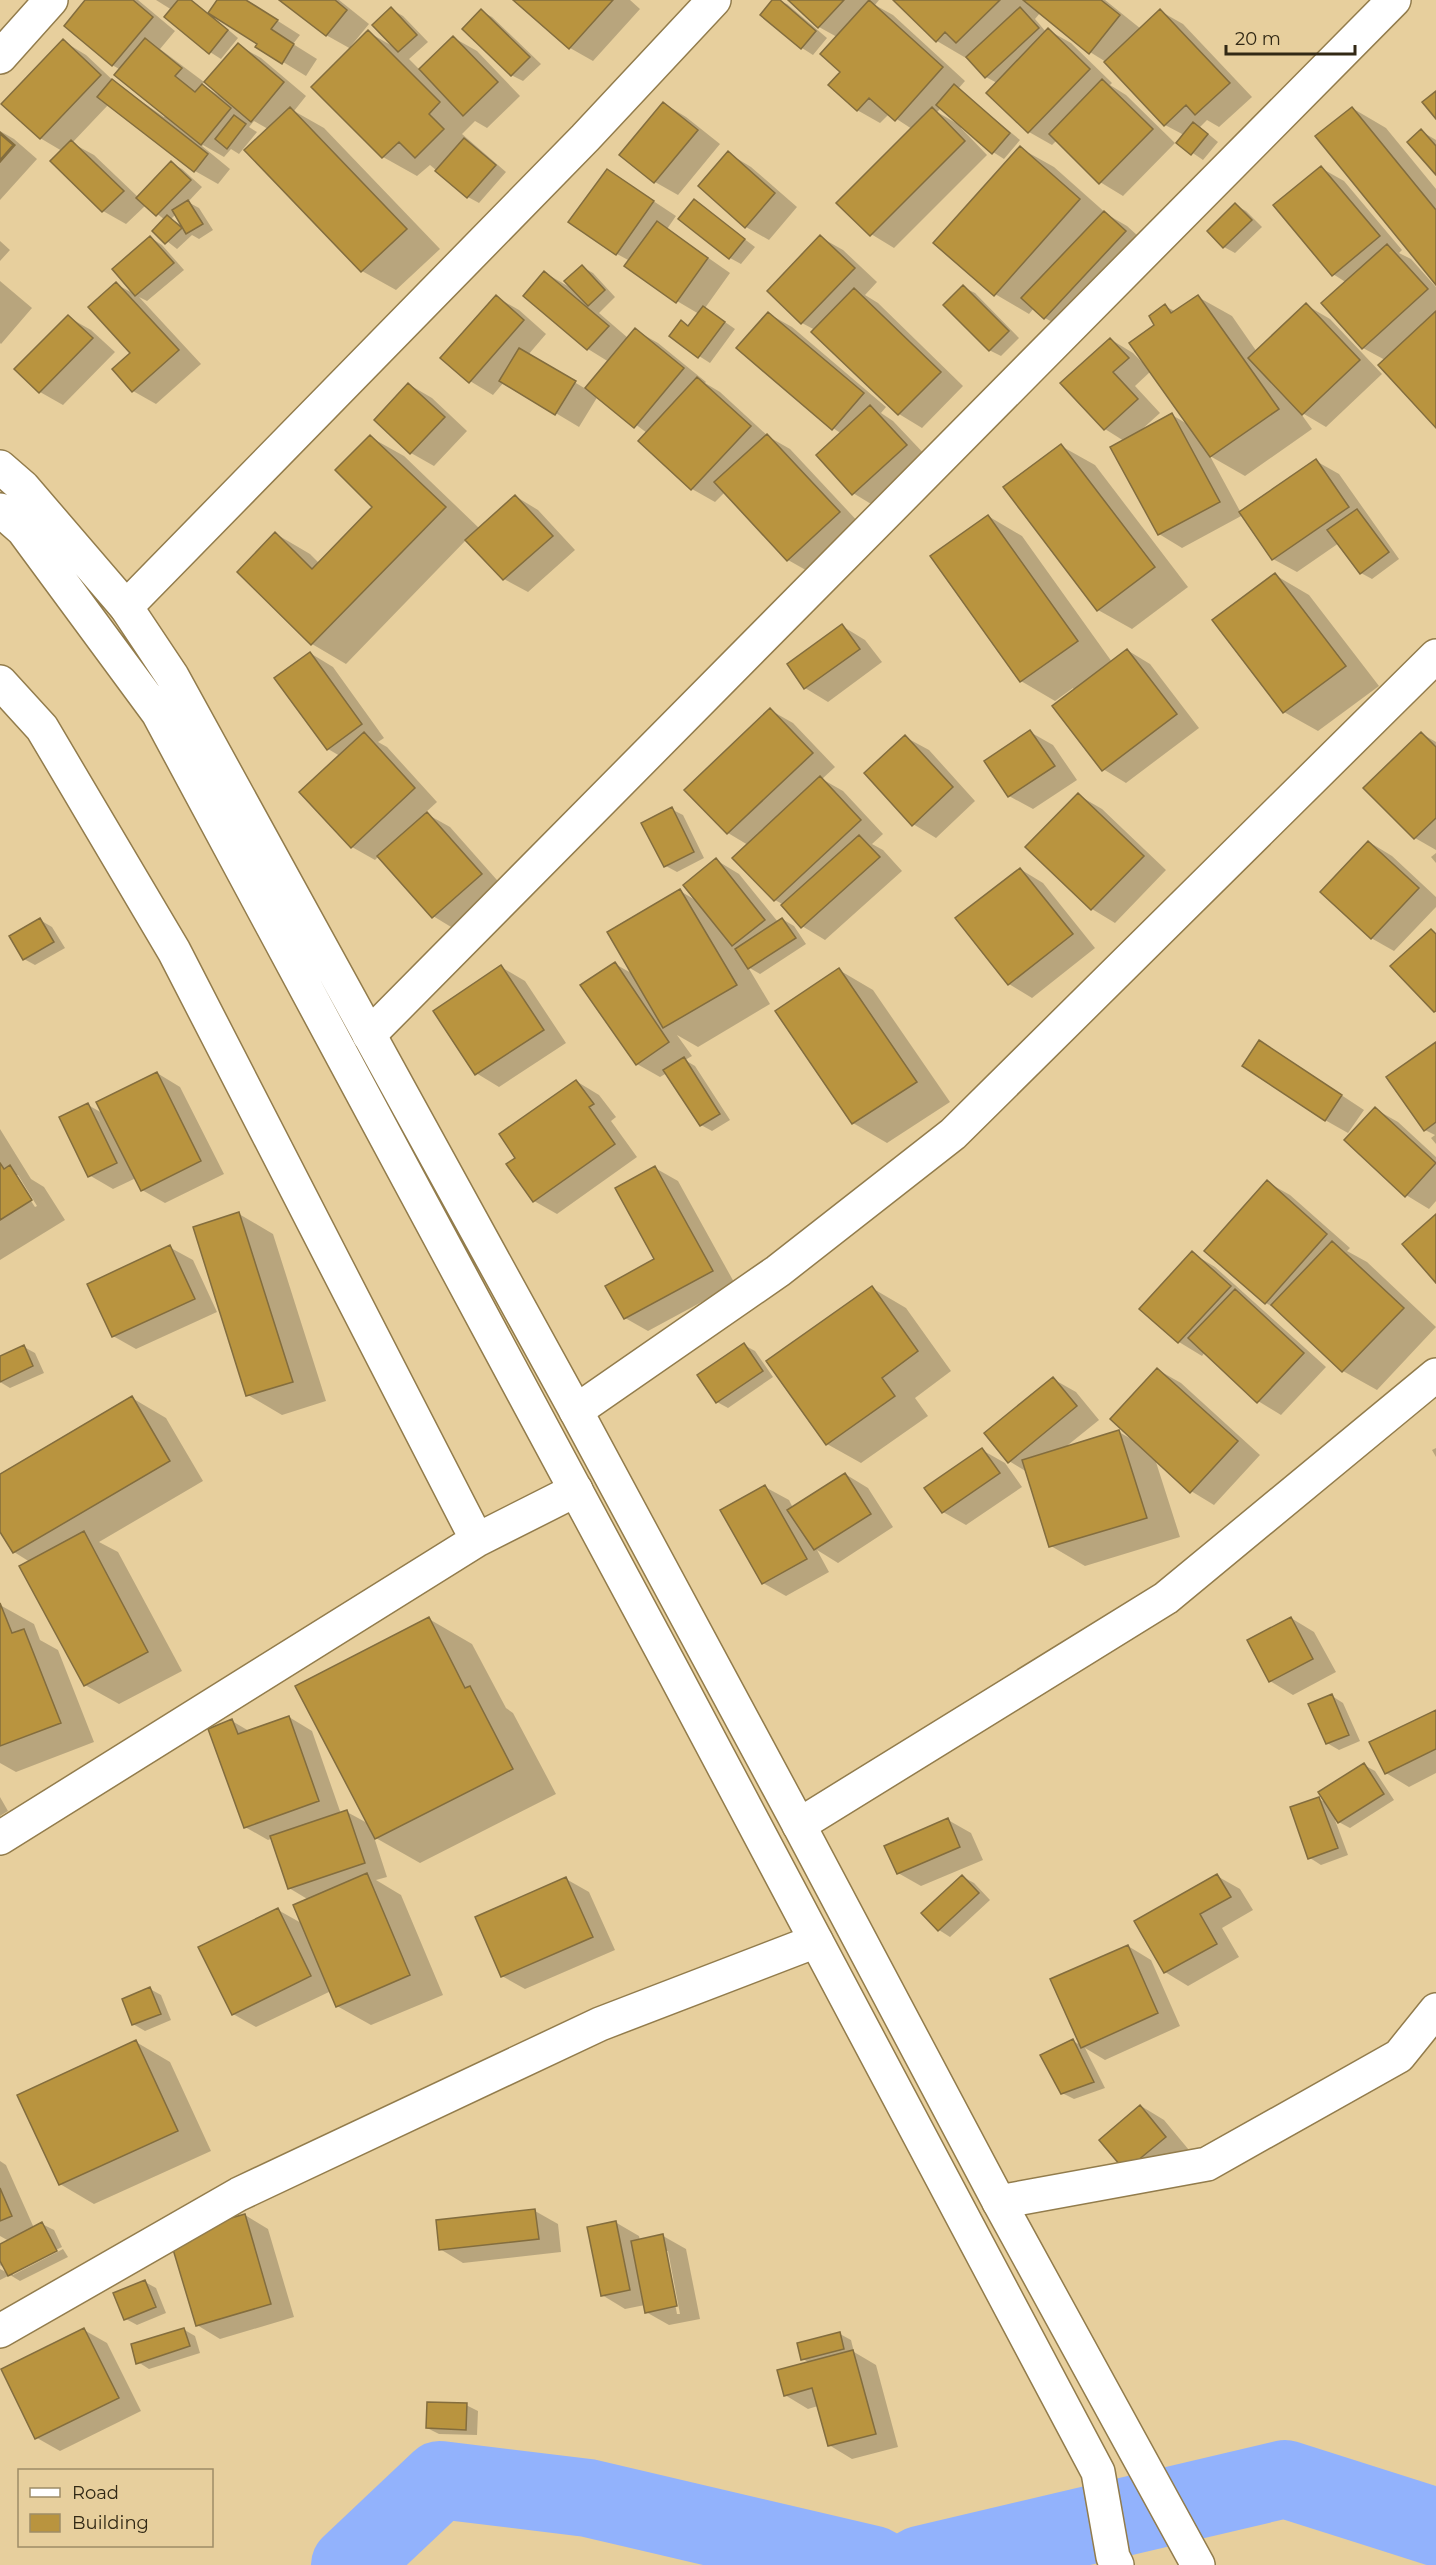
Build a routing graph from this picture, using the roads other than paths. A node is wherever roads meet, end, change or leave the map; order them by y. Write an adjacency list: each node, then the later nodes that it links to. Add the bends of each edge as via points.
1 (51, 0): 4 (street)
2 (714, 0): 7 (street, via 585,138)
3 (1395, 0): 10 (street)
4 (0, 57)
5 (0, 467): 7 (street, via 23,488)
6 (0, 510): 13 (street, via 23,530 158,713)
7 (126, 607): 10 (street, via 172,676)
8 (1436, 656): 12 (street, via 952,1134 778,1271)
9 (0, 682): 14 (street, via 42,728 174,951)
10 (369, 1035): 12 (street)
11 (1436, 1375): 15 (street, via 1166,1598)
12 (576, 1411): 15 (street)
13 (576, 1490): 14 (street); 17 (street)
14 (477, 1540): 16 (street)
15 (799, 1825): 19 (street)
16 (0, 1838)
17 (816, 1941): 20 (street, via 600,2024 239,2194); 21 (street, via 1098,2472)
18 (1436, 2010): 19 (street, via 1399,2056 1207,2164)
19 (999, 2202): 22 (street)
20 (0, 2331)
21 (1117, 2565)
22 (1198, 2565)

